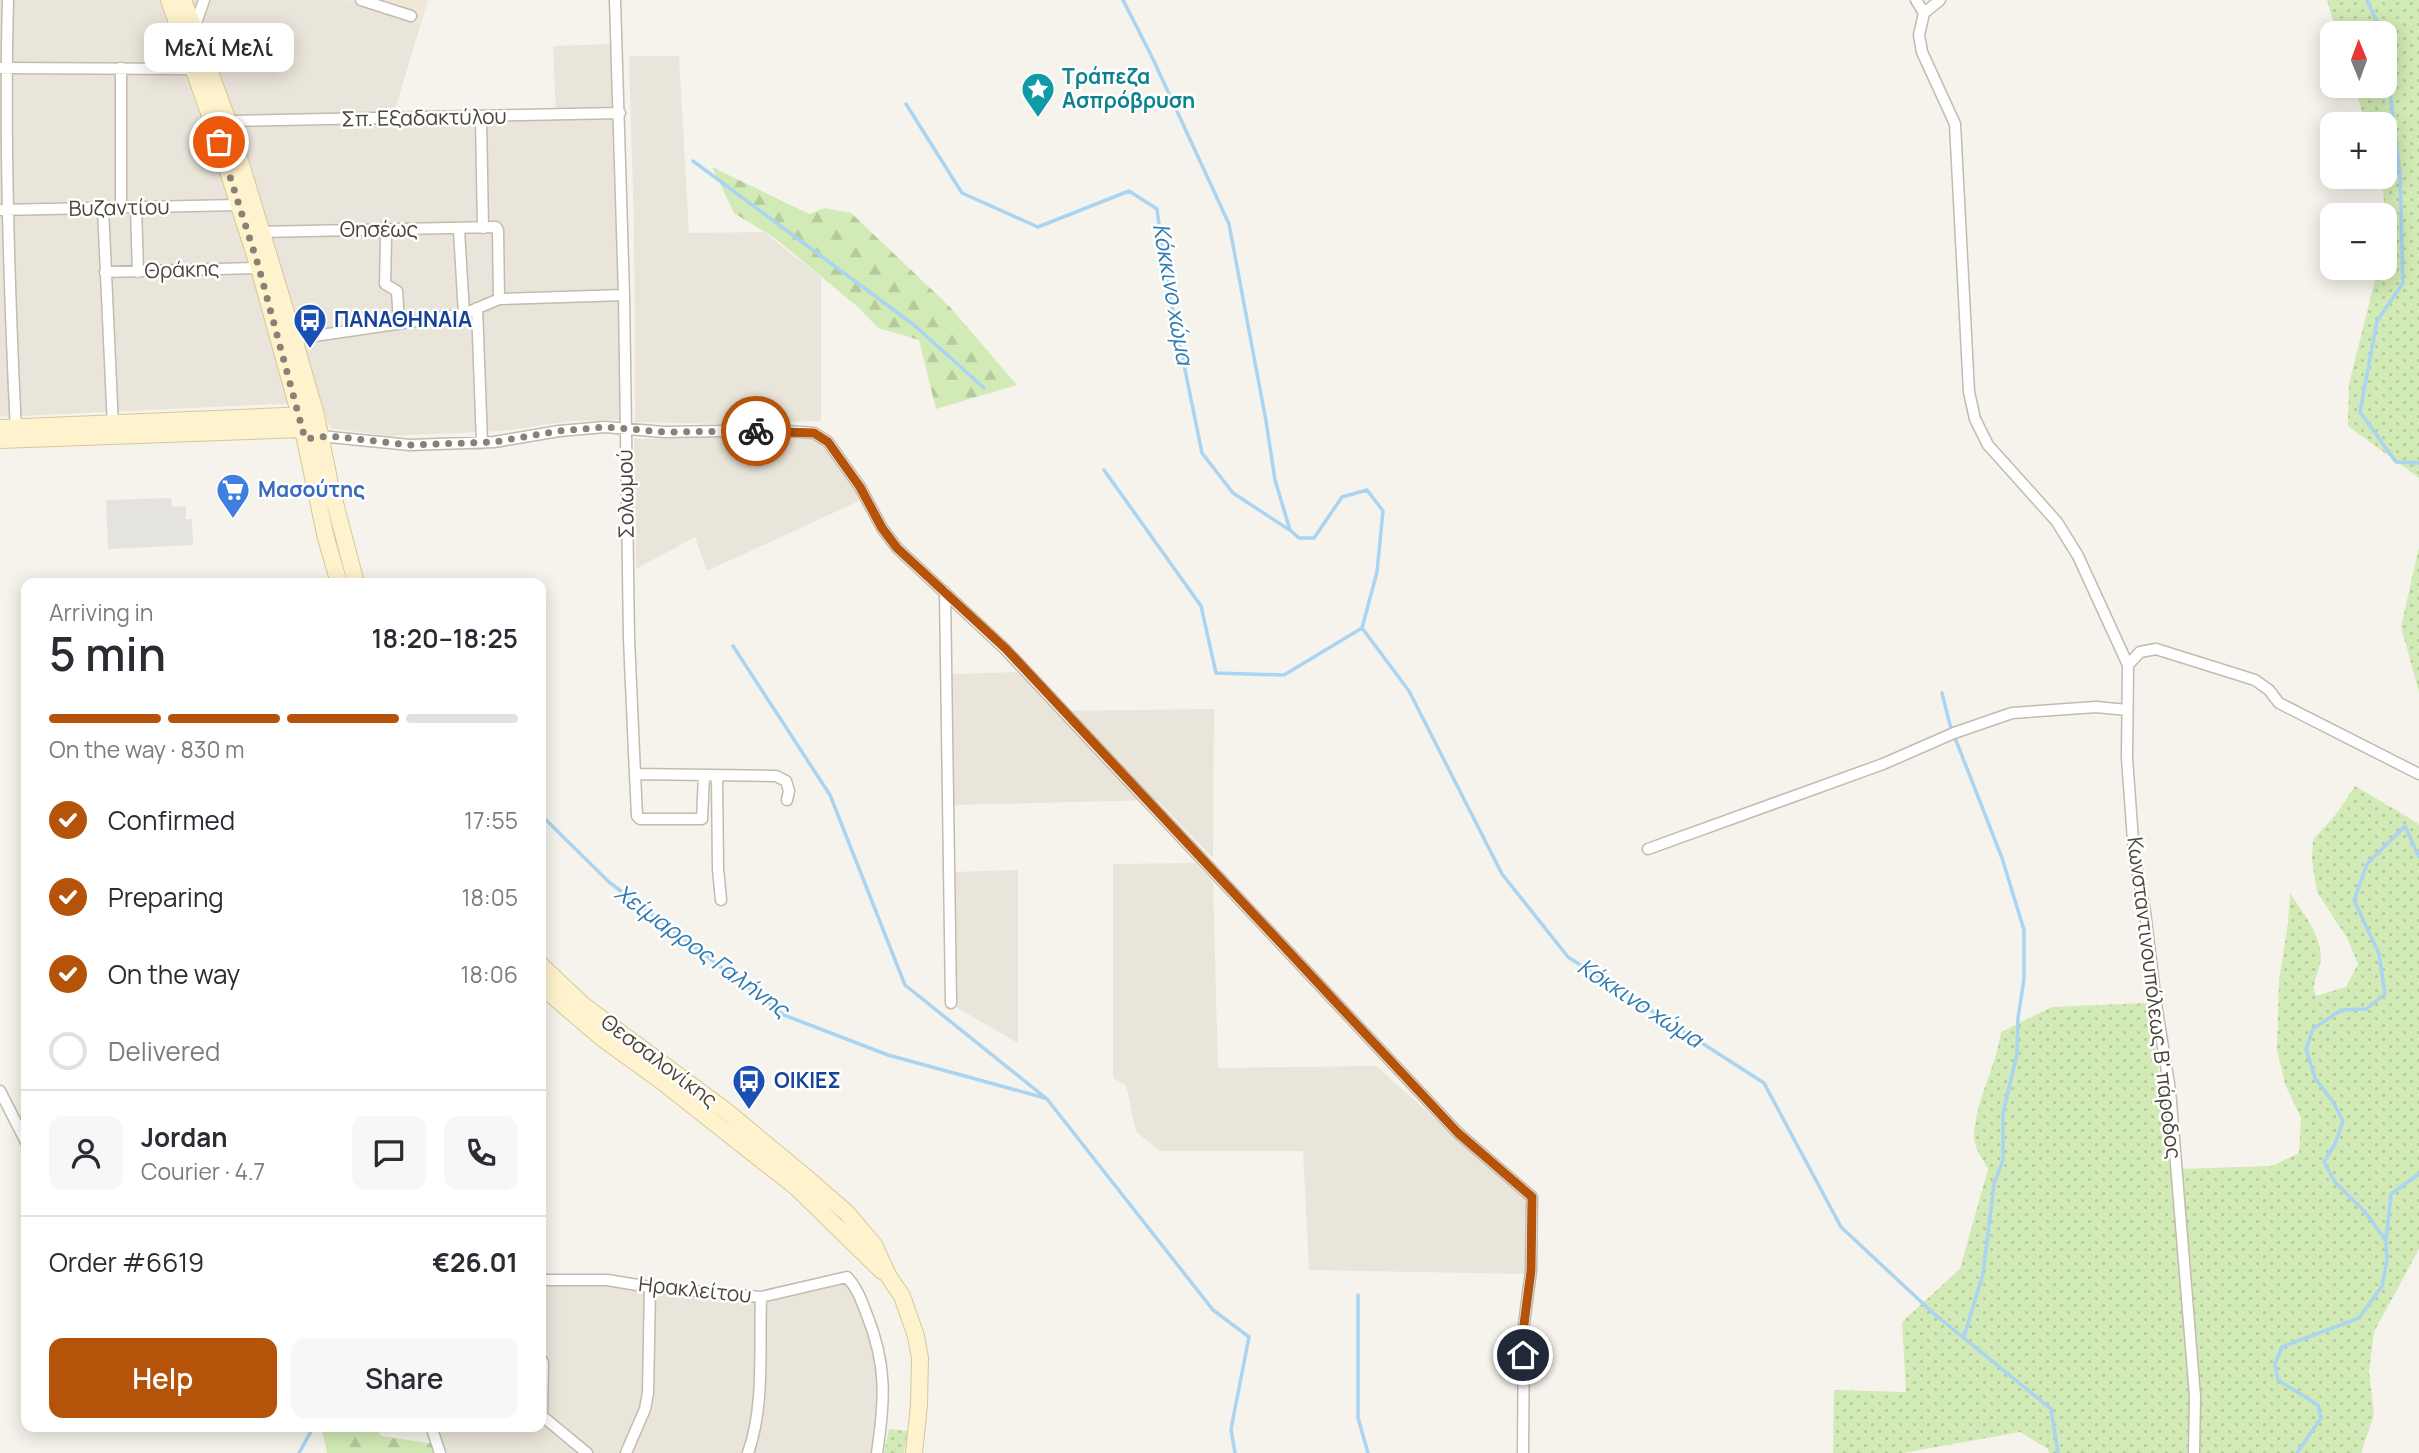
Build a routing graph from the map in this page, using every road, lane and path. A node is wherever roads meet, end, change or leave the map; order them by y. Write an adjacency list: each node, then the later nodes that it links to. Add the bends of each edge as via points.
1 (8, 0): 12 (street)
2 (169, 0): 14 (main road)
3 (183, 0): 11 (main road)
4 (204, 0): 11 (street)
5 (361, 0): 10 (street)
6 (615, 0): 15 (street, Σολωμού)
7 (1916, 0): 9 (street)
8 (1940, 0): 9 (street)
9 (1924, 13): 44 (street, via 1919,35 1922,52 1955,124 1969,392 1975,419 1988,445 2057,522 2078,556)
10 (411, 16)
11 (194, 29): 17 (main road)
12 (3, 68): 13 (street); 22 (street)
13 (121, 68): 14 (street); 20 (street)
14 (193, 69): 18 (main road)
15 (620, 113): 16 (street, Σπ. Εξαδακτύλου); 30 (street, Σολωμού)
16 (481, 117): 17 (street, Σπ. Εξαδακτύλου); 24 (street)
17 (228, 121): 26 (main road)
18 (239, 205): 21 (street, Βυζαντίου); 27 (main road)
19 (103, 208): 20 (street, Βυζαντίου); 22 (street, Βυζαντίου); 28 (street)
20 (121, 208): 21 (street, Βυζαντίου)
21 (136, 208): 29 (street)
22 (4, 210): 39 (street)
23 (383, 228): 25 (street, Θησέως); 26 (street, Θησέως); 34 (street, via 385,284 397,291)
24 (483, 228): 25 (street, Θησέως); 31 (street, Θησέως, via 498,228)
25 (459, 230): 33 (street)
26 (260, 232): 35 (main road)
27 (259, 268): 29 (street, Θράκης); 36 (main road)
28 (105, 272): 29 (street, Θράκης); 38 (street)
29 (138, 272)
30 (624, 295): 31 (street); 37 (street, Σολωμού)
31 (499, 299): 32 (street)
32 (477, 308): 33 (street); 40 (street)
33 (464, 314): 34 (street)
34 (399, 324): 35 (street)
35 (294, 339): 36 (main road)
36 (309, 427): 38 (main road); 40 (street, via 397,445); 41 (main road, via 326,538); 42 (main road, via 330,484)
37 (626, 429): 40 (street, via 580,429); 43 (street, via 814,433 828,442 897,548); 46 (street, Σολωμού)
38 (113, 430): 39 (main road)
39 (8, 434)
40 (482, 443)
41 (338, 578)
42 (355, 578)
43 (944, 592): 55 (street); 70 (street, via 1006,649 1458,1133 1532,1197 1531,1271 1524,1324)
44 (2128, 665): 45 (street, Κωνσταντινουπόλεως Β' πάροδος); 48 (street, via 2140,652 2156,649 2255,680 2279,703)
45 (2127, 710): 51 (street, via 2096,707 2012,713); 71 (street, Κωνσταντινουπόλεως Β' πάροδος, via 2134,854 2170,1090 2195,1396)
46 (635, 774): 47 (street); 47 (street, Σολωμού, via 640,819 702,819)
47 (704, 775): 49 (street)
48 (2419, 775)
49 (717, 776): 50 (street, via 776,776 786,781); 52 (street)
50 (787, 800)
51 (1648, 849)
52 (721, 900)
53 (546, 970): 58 (main road, Θεσσαλονίκης, via 583,1005 726,1111 847,1213 874,1245)
54 (546, 990): 58 (main road, Θεσσαλονίκης, via 797,1188)
55 (951, 1003)
56 (0, 1091): 57 (street)
57 (21, 1132)
58 (889, 1277): 69 (main road, Θεσσαλονίκης, via 910,1315 920,1358)
59 (546, 1280): 60 (street, Ηρακλείτου, via 607,1280)
60 (650, 1287): 61 (street, Ηρακλείτου); 66 (street, via 648,1393)
61 (761, 1297): 67 (street, via 759,1381); 68 (street, Ηρακλείτου, via 847,1277 858,1290 875,1335 884,1382)
62 (546, 1419): 65 (street)
63 (433, 1432): 64 (street)
64 (440, 1453)
65 (587, 1453)
66 (626, 1453)
67 (748, 1453)
68 (877, 1453)
69 (914, 1453)
70 (1523, 1453)
71 (2194, 1453)

